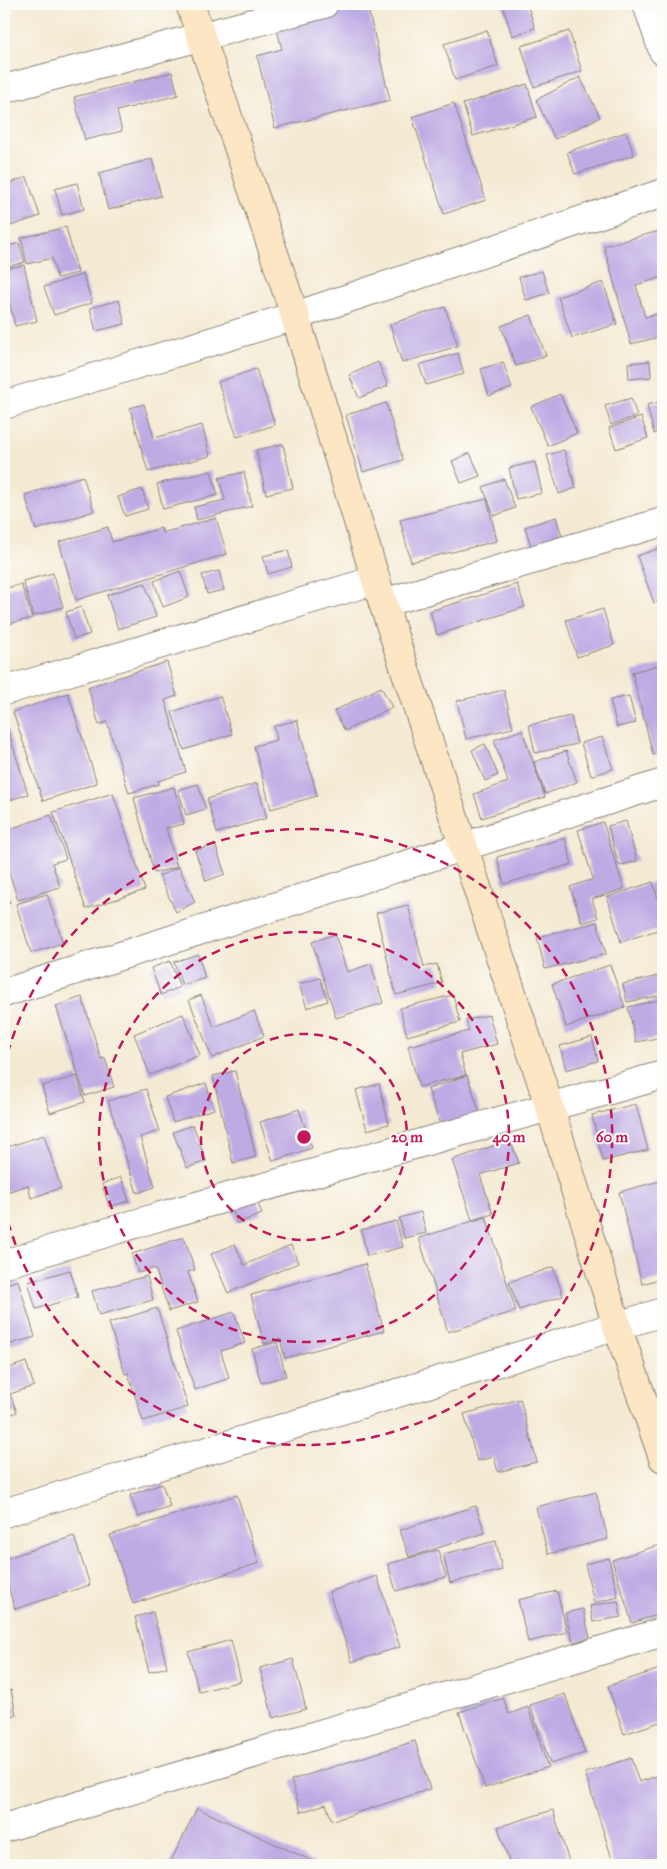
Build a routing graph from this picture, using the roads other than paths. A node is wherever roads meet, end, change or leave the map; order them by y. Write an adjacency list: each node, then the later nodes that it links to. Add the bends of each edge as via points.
1 (190, 4): 4 (main road)
2 (324, 4): 4 (street)
3 (647, 4): 5 (street)
4 (202, 37): 6 (street); 8 (main road)
5 (663, 51)
6 (4, 89)
7 (663, 193): 8 (street)
8 (295, 316): 9 (street); 11 (main road)
9 (4, 405)
10 (663, 522): 11 (street)
11 (380, 591): 12 (street); 14 (main road)
12 (4, 691)
13 (663, 783): 14 (street)
14 (463, 847): 15 (street); 17 (main road)
15 (4, 993)
16 (663, 1075): 17 (street)
17 (550, 1108): 18 (street); 20 (main road)
18 (4, 1264)
19 (663, 1312): 20 (street)
20 (617, 1326): 21 (main road); 22 (street)
21 (663, 1458)
22 (4, 1513)
23 (663, 1632): 24 (street)
24 (4, 1828)

